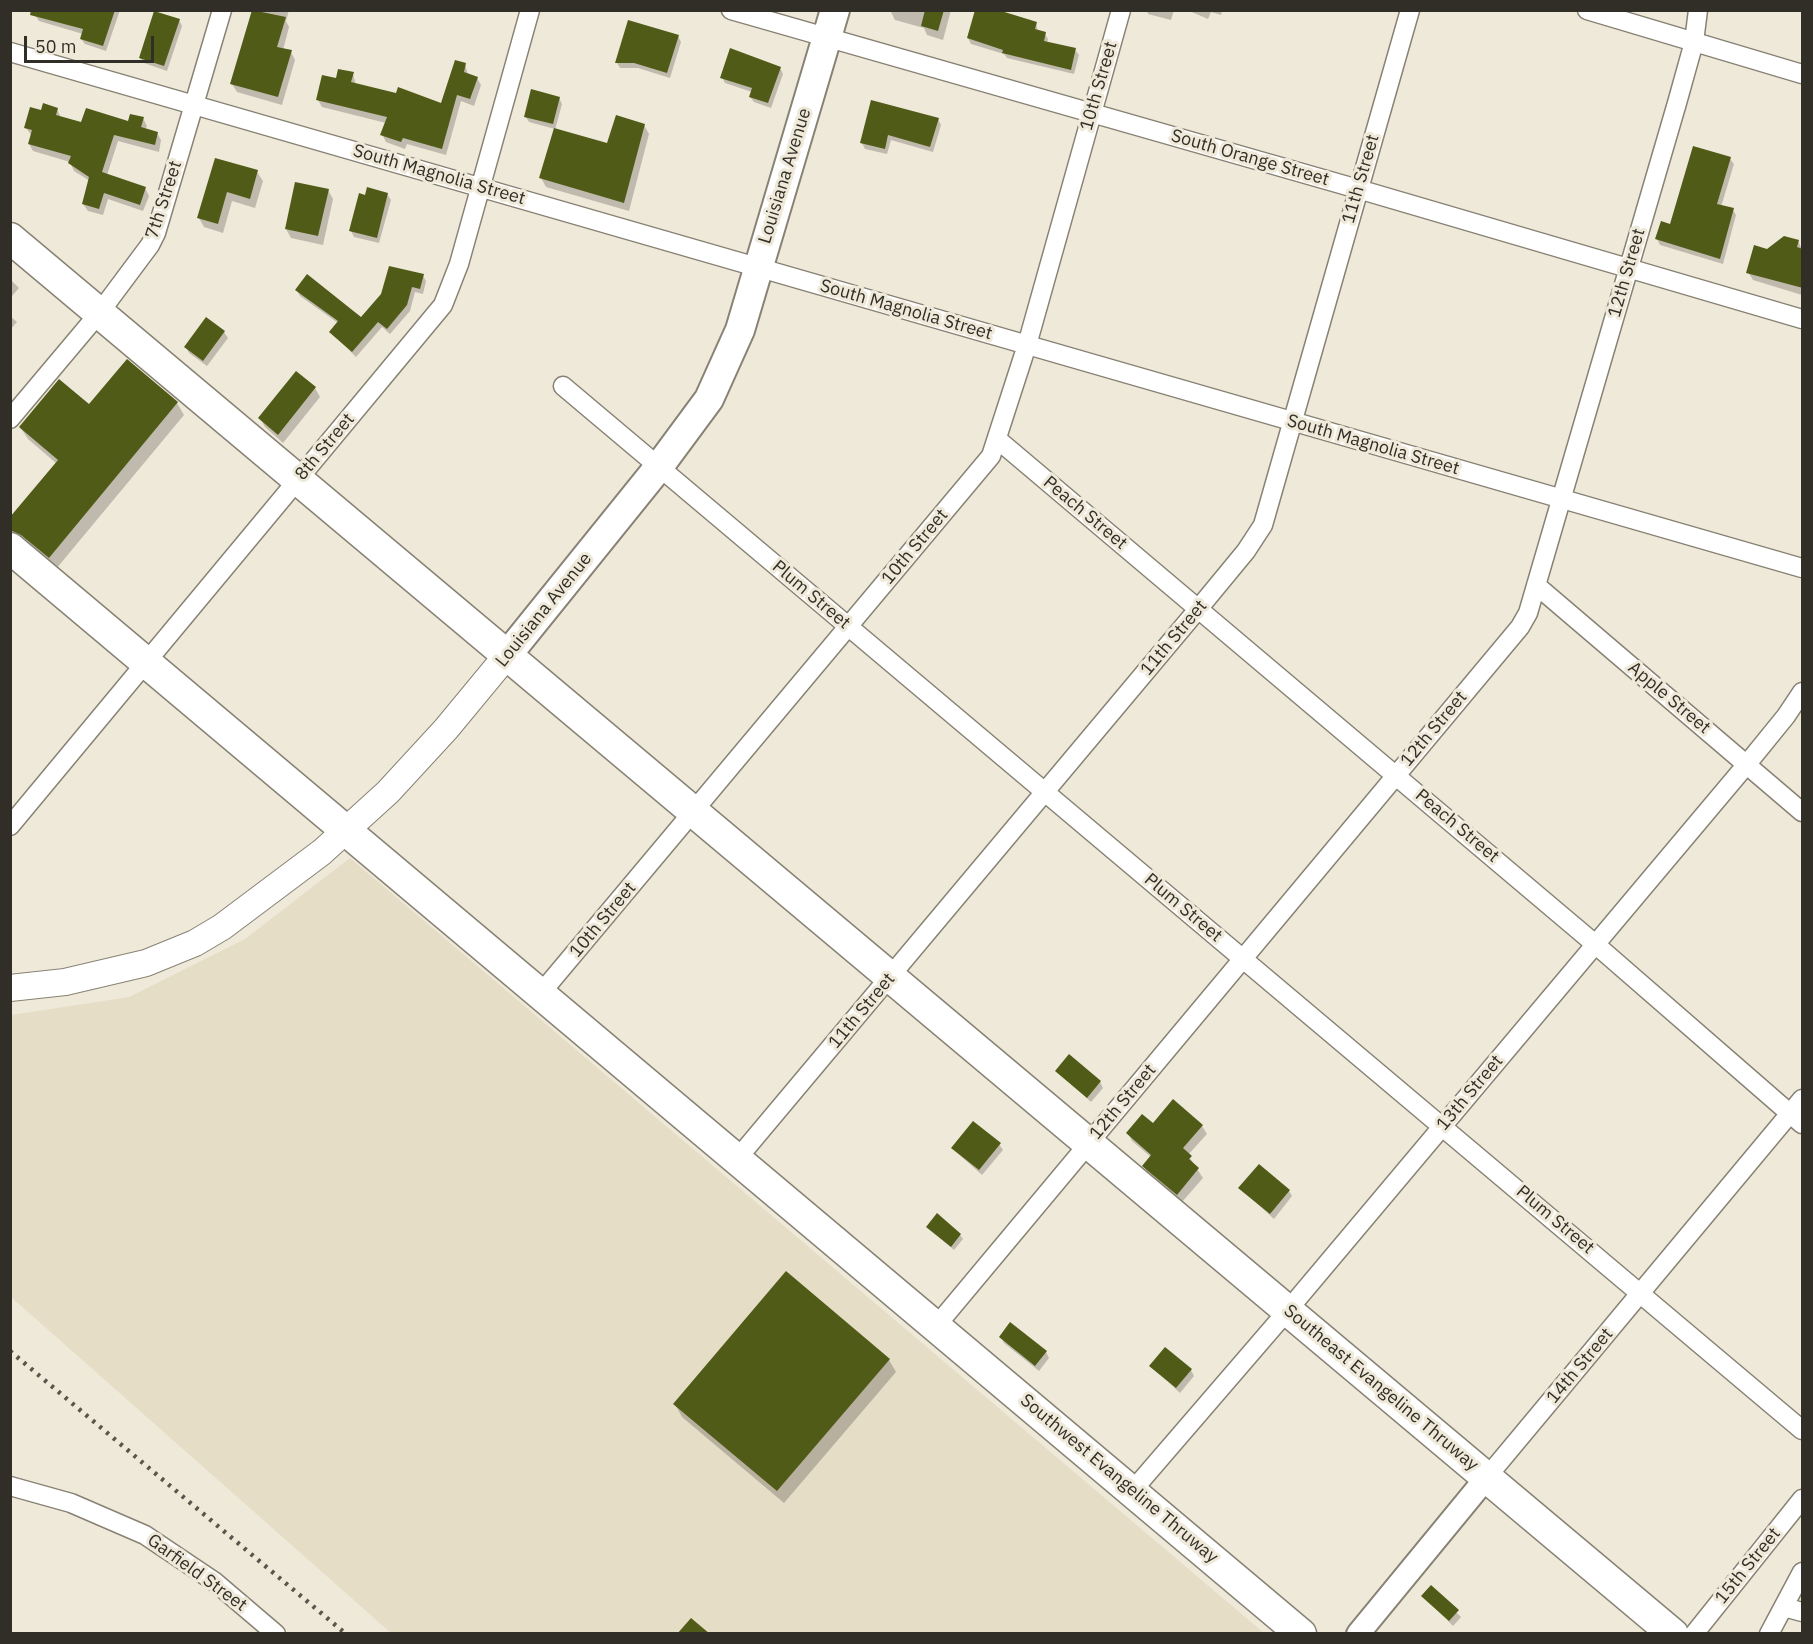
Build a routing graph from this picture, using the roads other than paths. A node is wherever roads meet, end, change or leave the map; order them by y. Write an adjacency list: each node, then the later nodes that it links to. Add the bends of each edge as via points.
1 (222, 10): 13 (street, 7th Street)
2 (530, 10): 15 (street, 8th Street)
3 (731, 10): 9 (street, South Orange Street)
4 (835, 10): 9 (main road, Louisiana Avenue)
5 (1121, 10): 14 (street, 10th Street)
6 (1410, 10): 16 (street, 11th Street)
7 (1587, 10): 10 (street)
8 (1698, 10): 10 (street, 12th Street)
9 (826, 38): 14 (street, South Orange Street); 18 (main road, Louisiana Avenue)
10 (1694, 42): 12 (street); 19 (street, 12th Street)
11 (10, 52): 13 (street, South Magnolia Street)
12 (1803, 74)
13 (194, 104): 15 (street, South Magnolia Street); 20 (street, 7th Street, via 156,232)
14 (1091, 114): 16 (street, South Orange Street); 22 (street, 10th Street)
15 (479, 187): 18 (street, South Magnolia Street); 28 (street, 8th Street, via 459,264 443,305)
16 (1358, 189): 19 (street, South Orange Street); 25 (street, 11th Street)
17 (10, 238): 20 (highway, Southeast Evangeline Thruway)
18 (758, 268): 22 (street, South Magnolia Street); 27 (main road, Louisiana Avenue, via 740,330 718,381 696,419)
19 (1627, 270): 21 (street, South Orange Street); 29 (street, 12th Street)
20 (100, 312): 24 (street, 7th Street); 28 (highway, Southeast Evangeline Thruway)
21 (1803, 319)
22 (1027, 345): 25 (street, South Magnolia Street); 26 (street, 10th Street)
23 (563, 386): 27 (street, Plum Street)
24 (10, 419)
25 (1292, 422): 29 (street, South Magnolia Street); 33 (street, 11th Street, via 1263,525)
26 (997, 439): 33 (street, Peach Street); 34 (street, 10th Street, via 979,472)
27 (658, 468): 34 (street, Plum Street); 35 (main road, Louisiana Avenue)
28 (299, 479): 35 (highway, Southeast Evangeline Thruway); 36 (street, 8th Street)
29 (1561, 498): 31 (street, South Magnolia Street); 32 (street, 12th Street)
30 (10, 548): 36 (highway, Southwest Evangeline Thruway)
31 (1803, 568)
32 (1536, 585): 38 (street, Apple Street); 39 (street, 12th Street, via 1520,627)
33 (1199, 608): 39 (street, Peach Street); 40 (street, 11th Street)
34 (849, 626): 40 (street, Plum Street); 41 (street, 10th Street)
35 (508, 654): 41 (highway, Southeast Evangeline Thruway); 44 (main road, Louisiana Avenue, via 447,729)
36 (147, 662): 43 (street, 8th Street); 44 (highway, Southwest Evangeline Thruway)
37 (1803, 692): 38 (street, 13th Street)
38 (1747, 764): 42 (street, Apple Street); 45 (street, 13th Street)
39 (1396, 775): 45 (street, Peach Street); 46 (street, 12th Street)
40 (1045, 791): 46 (street, Plum Street); 47 (street, 11th Street)
41 (695, 811): 47 (highway, Southeast Evangeline Thruway); 49 (street, 10th Street)
42 (1803, 812)
43 (10, 826)
44 (347, 829): 48 (main road, Louisiana Avenue, via 273,891 195,943 113,972); 49 (highway, Southwest Evangeline Thruway)
45 (1595, 944): 51 (street, Peach Street); 52 (street, 13th Street)
46 (1243, 959): 52 (street, Plum Street); 53 (street, 12th Street)
47 (891, 976): 53 (highway, Southeast Evangeline Thruway); 54 (street, 11th Street)
48 (10, 988)
49 (541, 993): 54 (highway, Southwest Evangeline Thruway)
50 (1803, 1099): 51 (street, 14th Street)
51 (1796, 1119): 55 (street, 14th Street)
52 (1442, 1125): 55 (street, Plum Street); 56 (street, 13th Street)
53 (1089, 1142): 56 (highway, Southeast Evangeline Thruway); 57 (street, 12th Street)
54 (737, 1159): 57 (highway, Southwest Evangeline Thruway)
55 (1641, 1292): 58 (street, Plum Street); 59 (street, 14th Street)
56 (1288, 1310): 59 (highway, Southeast Evangeline Thruway); 61 (street, 13th Street)
57 (937, 1325): 61 (highway, Southwest Evangeline Thruway)
58 (1803, 1430)
59 (1487, 1477): 68 (street, 14th Street); 69 (highway, Southeast Evangeline Thruway)
60 (10, 1486): 66 (street, Garfield Street, via 71,1503 145,1535 214,1582)
61 (1133, 1490): 67 (highway, Southwest Evangeline Thruway)
62 (1803, 1499): 70 (street, 15th Street)
63 (1803, 1572): 64 (street)
64 (1784, 1607): 65 (street); 71 (street)
65 (1803, 1612)
66 (276, 1634)
67 (1301, 1634)
68 (1358, 1634)
69 (1673, 1634)
70 (1694, 1634)
71 (1769, 1634)

